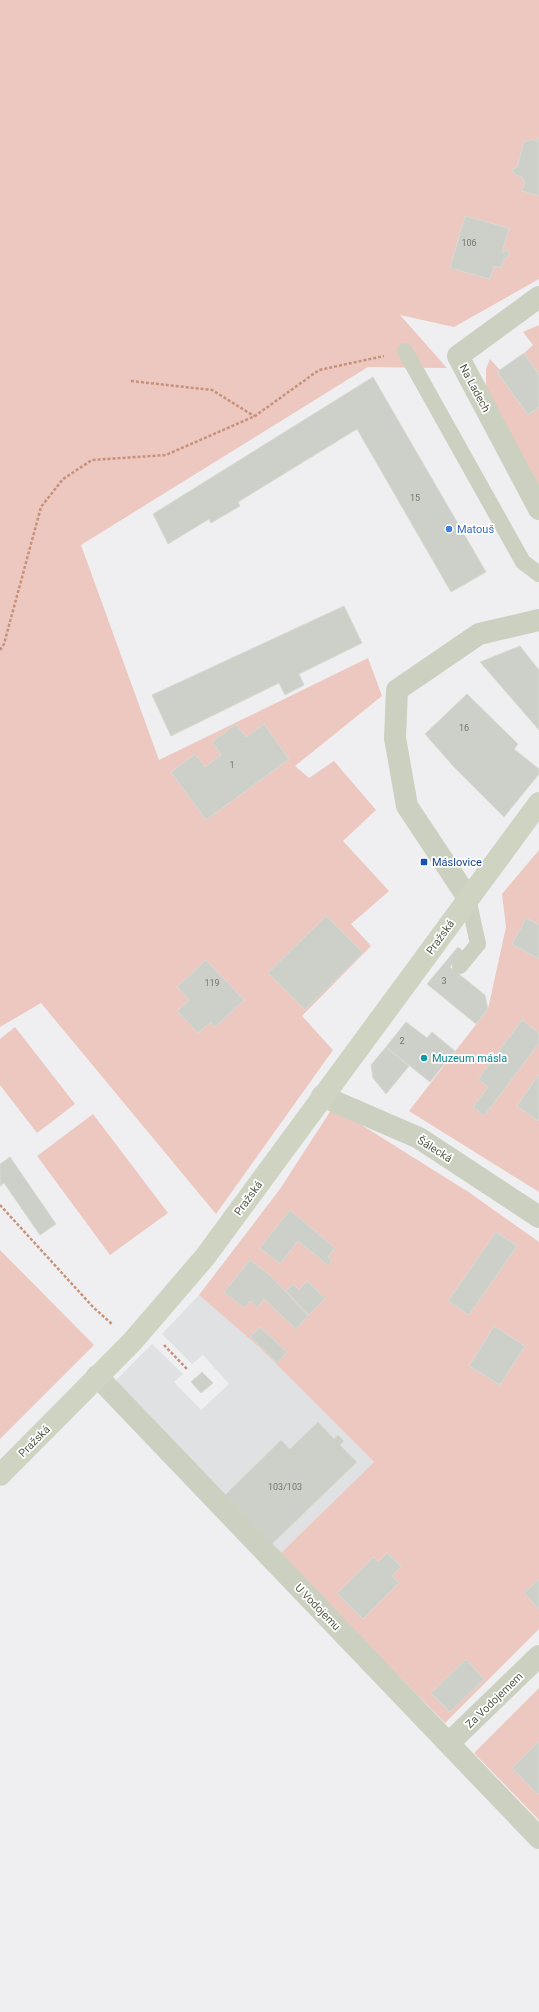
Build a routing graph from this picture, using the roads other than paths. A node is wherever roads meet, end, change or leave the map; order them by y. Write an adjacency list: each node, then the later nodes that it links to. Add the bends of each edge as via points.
1 (539, 297): 3 (street, Na Ladech, via 458,356)
2 (405, 351): 4 (lane, via 522,562)
3 (539, 509)
4 (539, 574)
5 (539, 620): 7 (street, via 479,634 396,690 395,738 407,806)
6 (539, 803): 7 (street, Pražská)
7 (468, 898): 8 (lane, via 478,944); 9 (street, Pražská)
8 (460, 966)
9 (322, 1096): 10 (street, Šálecká, via 419,1138); 11 (street, Pražská, via 205,1257 138,1334)
10 (539, 1217)
11 (97, 1376): 12 (street, Pražská); 14 (street, U Vodojemu)
12 (0, 1475)
13 (539, 1656): 14 (street, Za Vodojemem)
14 (449, 1744): 15 (street, U Vodojemu)
15 (539, 1838)

